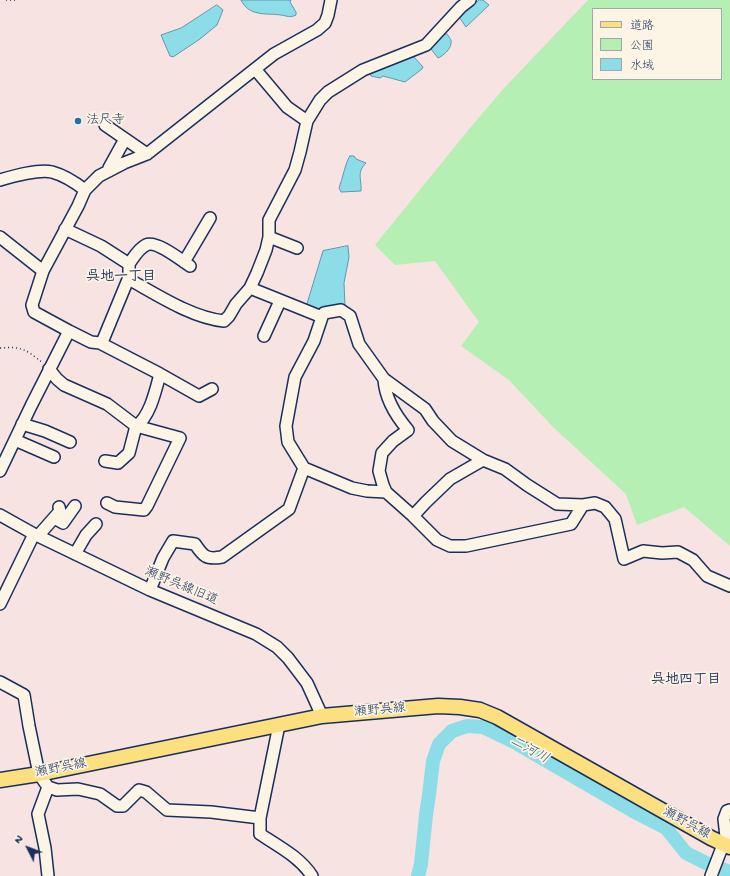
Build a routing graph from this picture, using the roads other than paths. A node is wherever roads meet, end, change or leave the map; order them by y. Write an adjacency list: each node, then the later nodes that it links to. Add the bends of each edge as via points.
1 (331, 0): 3 (street, via 325,23 274,54)
2 (470, 0): 4 (street, via 426,45 363,70 328,92)
3 (255, 69): 4 (street, via 287,107); 7 (street)
4 (307, 121): 14 (street, via 295,170 269,220)
5 (105, 125): 6 (street)
6 (125, 139): 7 (street); 8 (street)
7 (147, 154): 8 (street)
8 (109, 171): 10 (street, via 99,176)
9 (0, 180): 10 (street, via 52,172)
10 (85, 190): 12 (street)
11 (210, 218): 16 (street, via 187,264 151,243 137,252)
12 (65, 229): 16 (street, via 101,246); 17 (street)
13 (0, 237): 17 (street)
14 (269, 237): 15 (street); 19 (street)
15 (297, 248)
16 (129, 264): 18 (street)
17 (42, 271): 22 (street, via 32,305 34,312)
18 (129, 277): 19 (street, via 166,300 195,313 224,321); 24 (street)
19 (250, 288): 20 (street)
20 (280, 300): 21 (street); 23 (street)
21 (322, 317): 27 (street, via 324,313 341,310 350,316 359,344); 36 (street, via 314,341 295,377 286,426 288,442)
22 (69, 331): 24 (street, via 91,342); 25 (street)
23 (264, 336)
24 (100, 343): 26 (street)
25 (49, 369): 29 (street); 30 (street, via 64,385 107,404)
26 (160, 374): 28 (street, via 199,396); 30 (street, via 154,396 142,422)
27 (384, 379): 34 (street, via 425,409 452,441); 38 (street, via 384,390 408,430 382,453 380,471)
28 (212, 389)
29 (22, 424): 31 (street); 32 (street)
30 (136, 426): 35 (street, via 129,452 118,463); 39 (street, via 180,438 144,510 115,507)
31 (15, 440): 33 (street); 37 (street)
32 (70, 442)
33 (54, 457)
34 (483, 460): 40 (street, via 505,469 557,504); 44 (street, via 450,479)
35 (105, 461)
36 (304, 468): 38 (street, via 352,488); 50 (street, via 289,509 222,557 212,559 202,554 195,544 173,541)
37 (0, 471)
38 (386, 492): 44 (street)
39 (107, 503)
40 (583, 505): 44 (street, via 571,524 466,546 450,546 437,540); 49 (street, via 595,503 605,508 615,519 624,559 643,551 678,552 693,560 707,576)
41 (59, 506): 45 (street, via 60,511)
42 (76, 506): 45 (street, via 63,523)
43 (0, 515): 47 (street, 瀬野呉線旧道)
44 (413, 516)
45 (54, 518): 47 (street)
46 (96, 524): 48 (street)
47 (36, 535): 48 (street, 瀬野呉線旧道); 51 (street)
48 (75, 554): 50 (street, 瀬野呉線旧道)
49 (730, 586)
50 (150, 590): 53 (street, 瀬野呉線旧道, via 256,634 277,647 307,683)
51 (0, 604)
52 (0, 682): 55 (street, via 24,695)
53 (322, 716): 54 (main road, 瀬野呉線); 60 (main road, 瀬野呉線, via 438,706 460,706 480,710 497,717)
54 (279, 725): 55 (main road, 瀬野呉線); 59 (street)
55 (39, 774): 56 (main road, 瀬野呉線); 57 (street)
56 (0, 780)
57 (48, 787): 59 (street, via 57,790 78,789 100,794 117,806 123,806 139,790 146,792 167,810); 61 (street, via 38,814)
58 (730, 810): 60 (street, via 724,819)
59 (260, 818): 62 (street, via 260,834 293,856)
60 (726, 846): 63 (street)
61 (48, 876)
62 (312, 876)
63 (711, 876)

